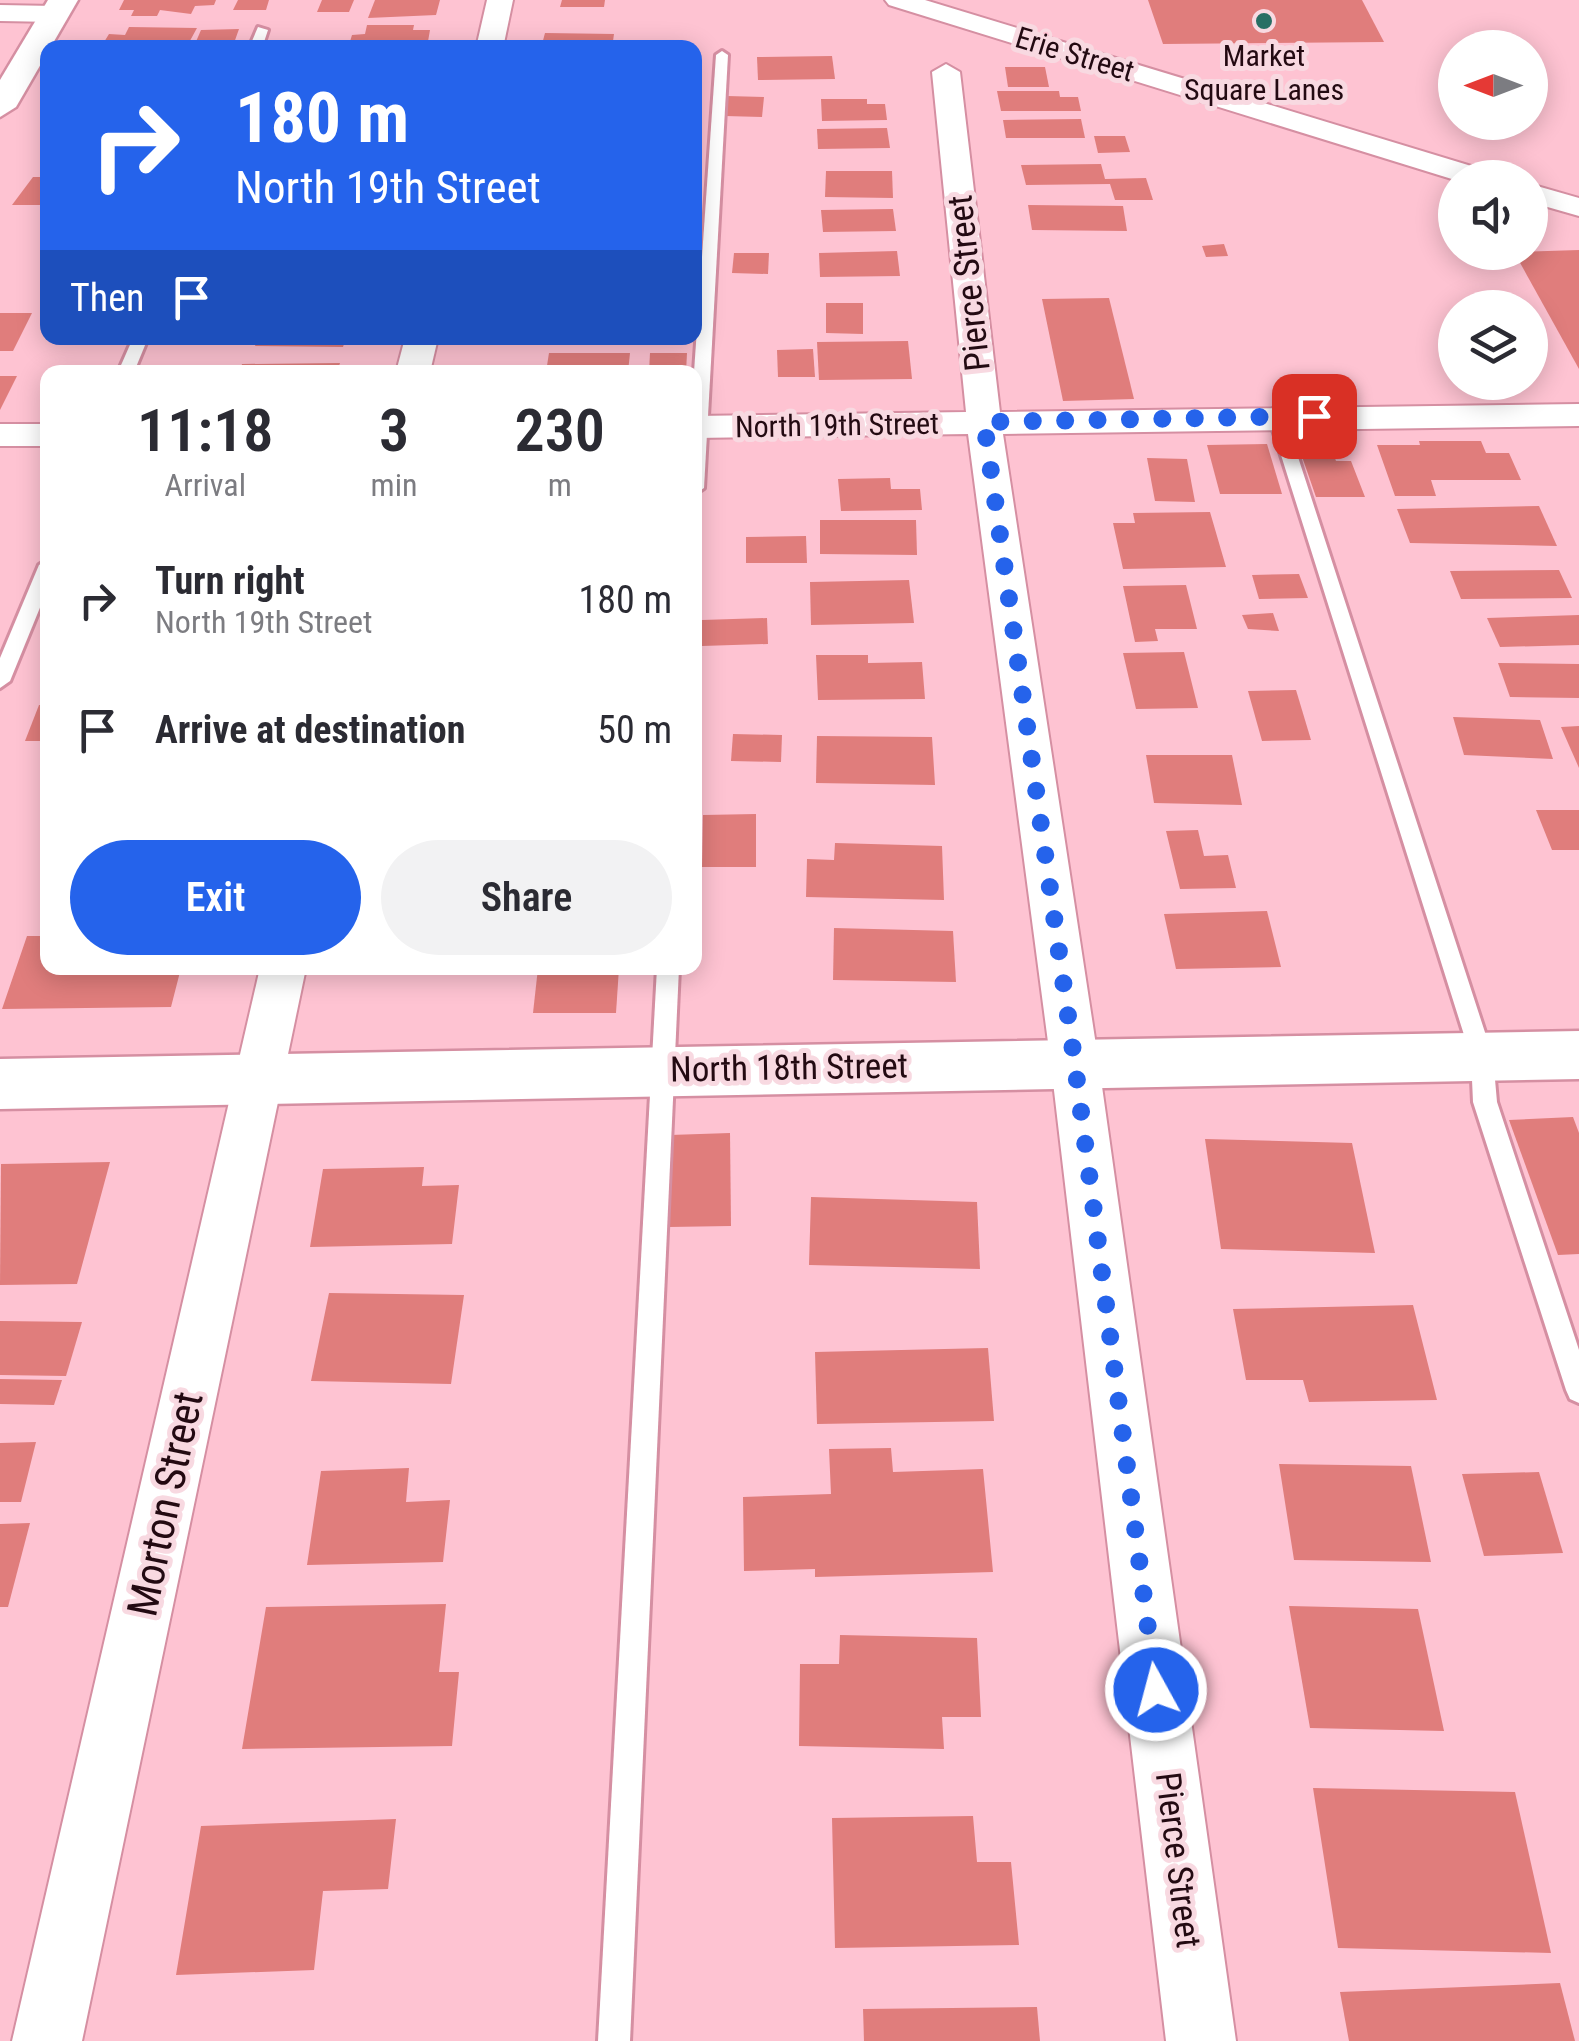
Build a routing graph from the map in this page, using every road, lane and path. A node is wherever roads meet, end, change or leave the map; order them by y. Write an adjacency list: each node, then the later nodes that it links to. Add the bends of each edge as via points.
1 (500, 0): 7 (street)
2 (898, 0): 11 (street, Erie Street)
3 (59, 7): 4 (street); 10 (main road)
4 (0, 14)
5 (262, 30): 6 (lane)
6 (258, 40)
7 (491, 40)
8 (722, 55): 14 (lane)
9 (946, 72): 17 (street, Pierce Street)
10 (0, 107)
11 (1438, 165)
12 (1548, 198): 13 (street)
13 (1579, 208)
14 (702, 341)
15 (1277, 417): 16 (street, North 19th Street); 17 (street, North 19th Street); 26 (lane)
16 (1578, 418)
17 (984, 422): 18 (street, North 19th Street); 27 (street, Pierce Street)
18 (702, 427)
19 (40, 434): 20 (street)
20 (0, 435)
21 (40, 584): 22 (lane)
22 (0, 681)
23 (281, 975): 29 (street, Morton Street)
24 (668, 975): 28 (lane)
25 (1579, 1054): 26 (main road, North 18th Street)
26 (1482, 1057): 27 (main road, North 18th Street); 31 (lane, via 1485,1102)
27 (1075, 1065): 28 (main road, North 18th Street); 34 (street, Pierce Street)
28 (662, 1069): 29 (main road, North 18th Street); 33 (lane)
29 (258, 1081): 30 (main road, North 18th Street); 32 (street, Morton Street)
30 (0, 1084)
31 (1579, 1390)
32 (47, 2041)
33 (614, 2041)
34 (1202, 2041)

